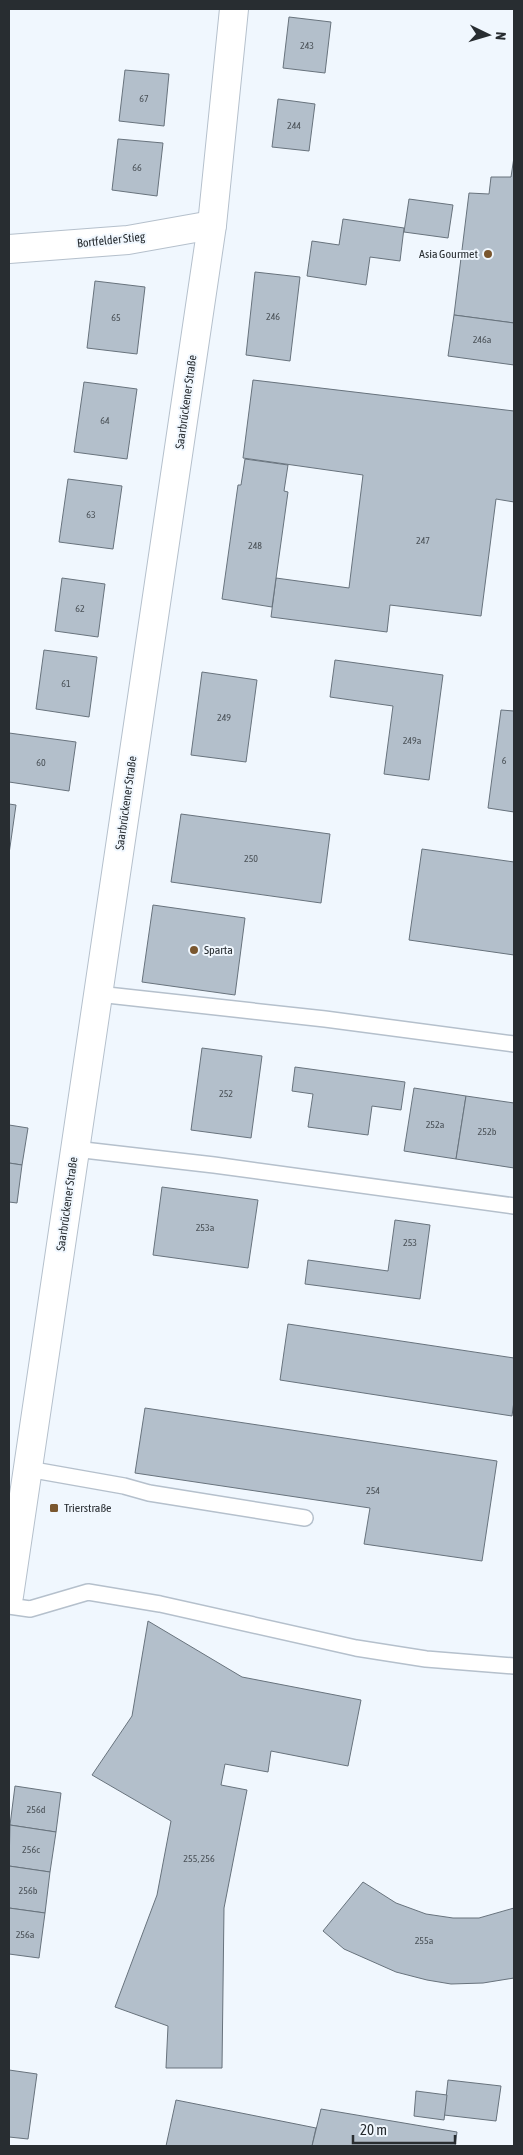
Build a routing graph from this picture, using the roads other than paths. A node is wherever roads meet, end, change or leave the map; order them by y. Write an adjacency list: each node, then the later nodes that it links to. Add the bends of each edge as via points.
1 (234, 9): 2 (street, Saarbrückener Straße)
2 (212, 224): 3 (street, Bortfelder Stieg, via 128,240); 4 (street, Saarbrückener Straße)
3 (9, 249)
4 (98, 994): 5 (lane); 6 (street, Saarbrückener Straße)
5 (514, 1044)
6 (75, 1149): 7 (lane); 8 (street, Saarbrückener Straße)
7 (514, 1206)
8 (28, 1469): 9 (lane, via 124,1486 149,1494); 10 (street, Saarbrückener Straße)
9 (305, 1518)
10 (9, 1596)
11 (9, 1606): 12 (lane, via 30,1609 88,1592 160,1604 356,1648 426,1659)
12 (514, 1666)

